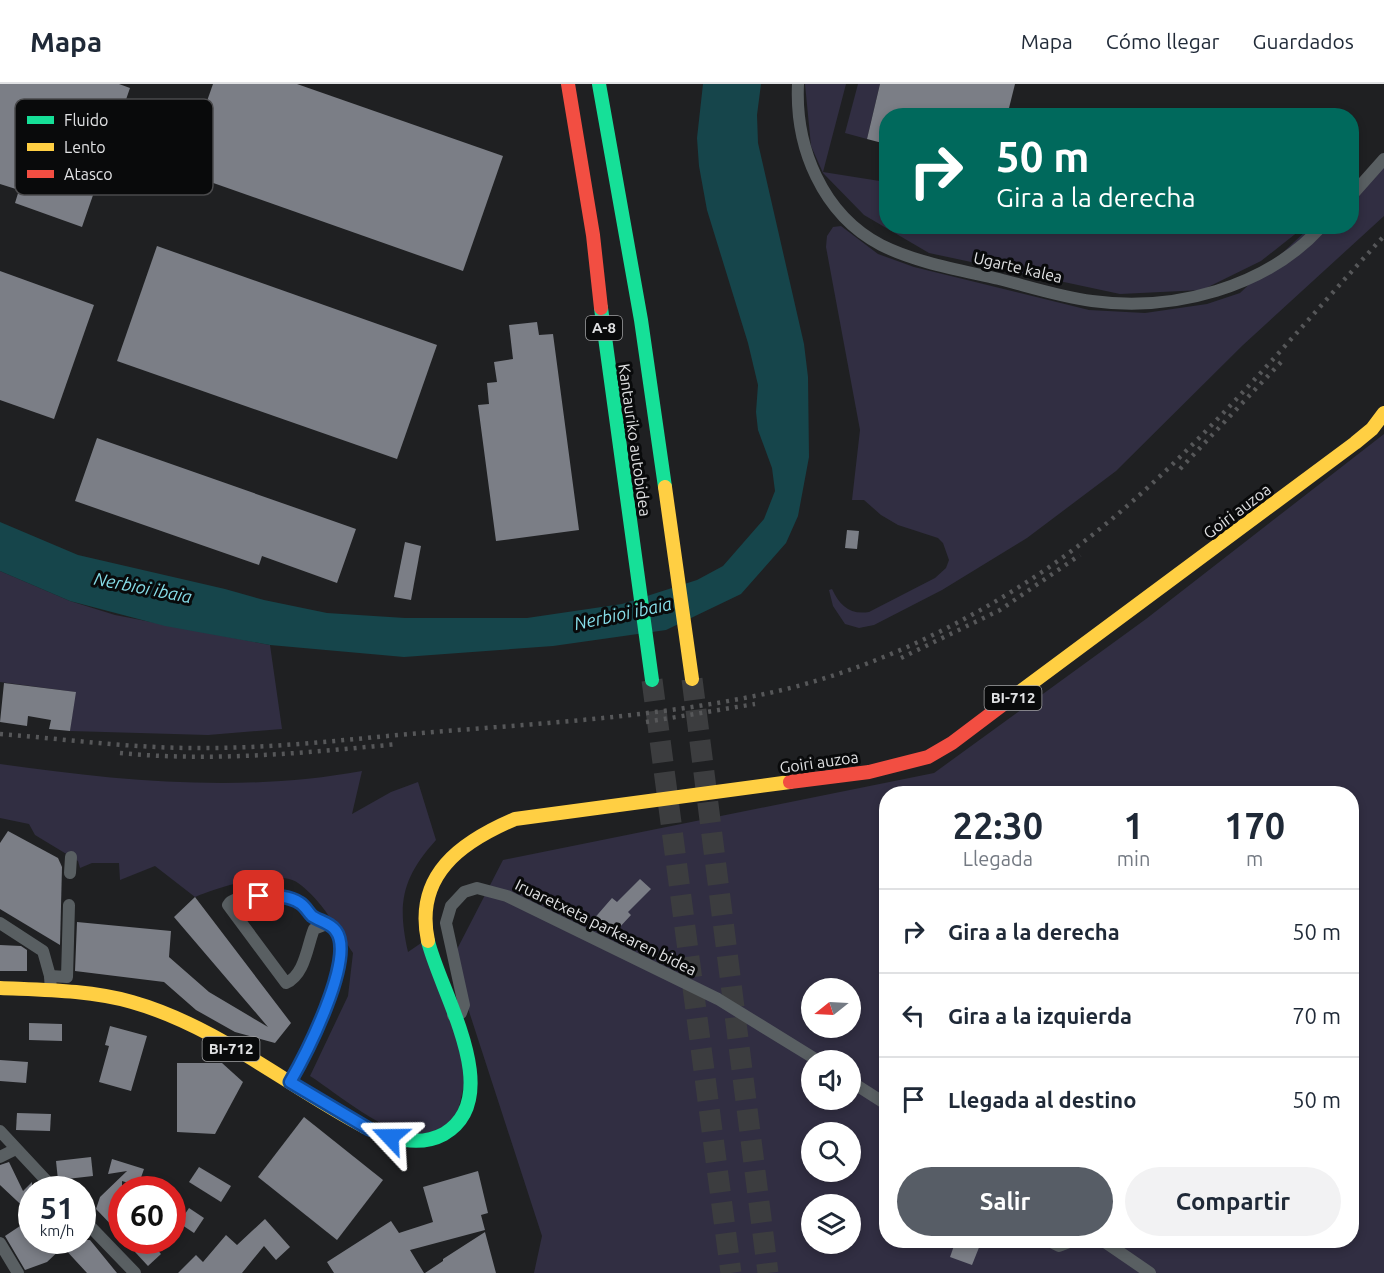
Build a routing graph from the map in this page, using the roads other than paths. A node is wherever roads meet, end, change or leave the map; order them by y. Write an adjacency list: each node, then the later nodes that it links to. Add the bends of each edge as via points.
1 (568, 84): 9 (main road, Kantauriko autobidea / A-8, via 593,236)
2 (599, 84): 8 (main road, Kantauriko autobidea / A-8, via 640,309)
3 (798, 84): 6 (street, Ugarte kalea, via 799,128 813,173 828,198 856,227 882,245 950,267 1090,301 1144,304 1174,301 1237,284 1284,259)
4 (1384, 159): 5 (street)
5 (1359, 187)
6 (1313, 234)
7 (1384, 413): 18 (main road, Goiri auzoa / BI-712, via 1355,443 962,736 928,757 869,772 515,819 470,840 449,857 429,891 425,914 428,939)
8 (692, 679)
9 (652, 680)
10 (71, 857): 11 (street)
11 (70, 873)
12 (69, 905): 15 (street, via 67,977)
13 (0, 923): 15 (street, via 43,951)
14 (327, 924): 14 (street, via 292,899 255,896 233,900 228,905 286,983 303,962 314,929); 20 (street, via 339,939 334,980 326,1009)
15 (50, 976): 17 (street)
16 (0, 988): 17 (main road, BI-712)
17 (51, 991): 20 (main road, BI-712, via 114,997 158,1011)
18 (453, 1015): 19 (street, Iruaretxeta parkearen bidea, via 461,1013 464,1005 446,923 450,906 464,892 477,888 507,896 718,999); 20 (main road, Goiri auzoa / BI-712, via 472,1070 470,1105 448,1132 431,1139 414,1141 369,1129)
19 (801, 1050)
20 (290, 1082)
21 (861, 1088): 22 (street)
22 (879, 1100)
23 (0, 1131): 24 (street)
24 (16, 1149): 25 (street); 26 (street)
25 (0, 1157)
26 (42, 1176)
27 (96, 1233): 31 (street)
28 (0, 1243): 30 (street)
29 (1113, 1248): 32 (street)
30 (18, 1273)
31 (135, 1273)
32 (1149, 1273)

